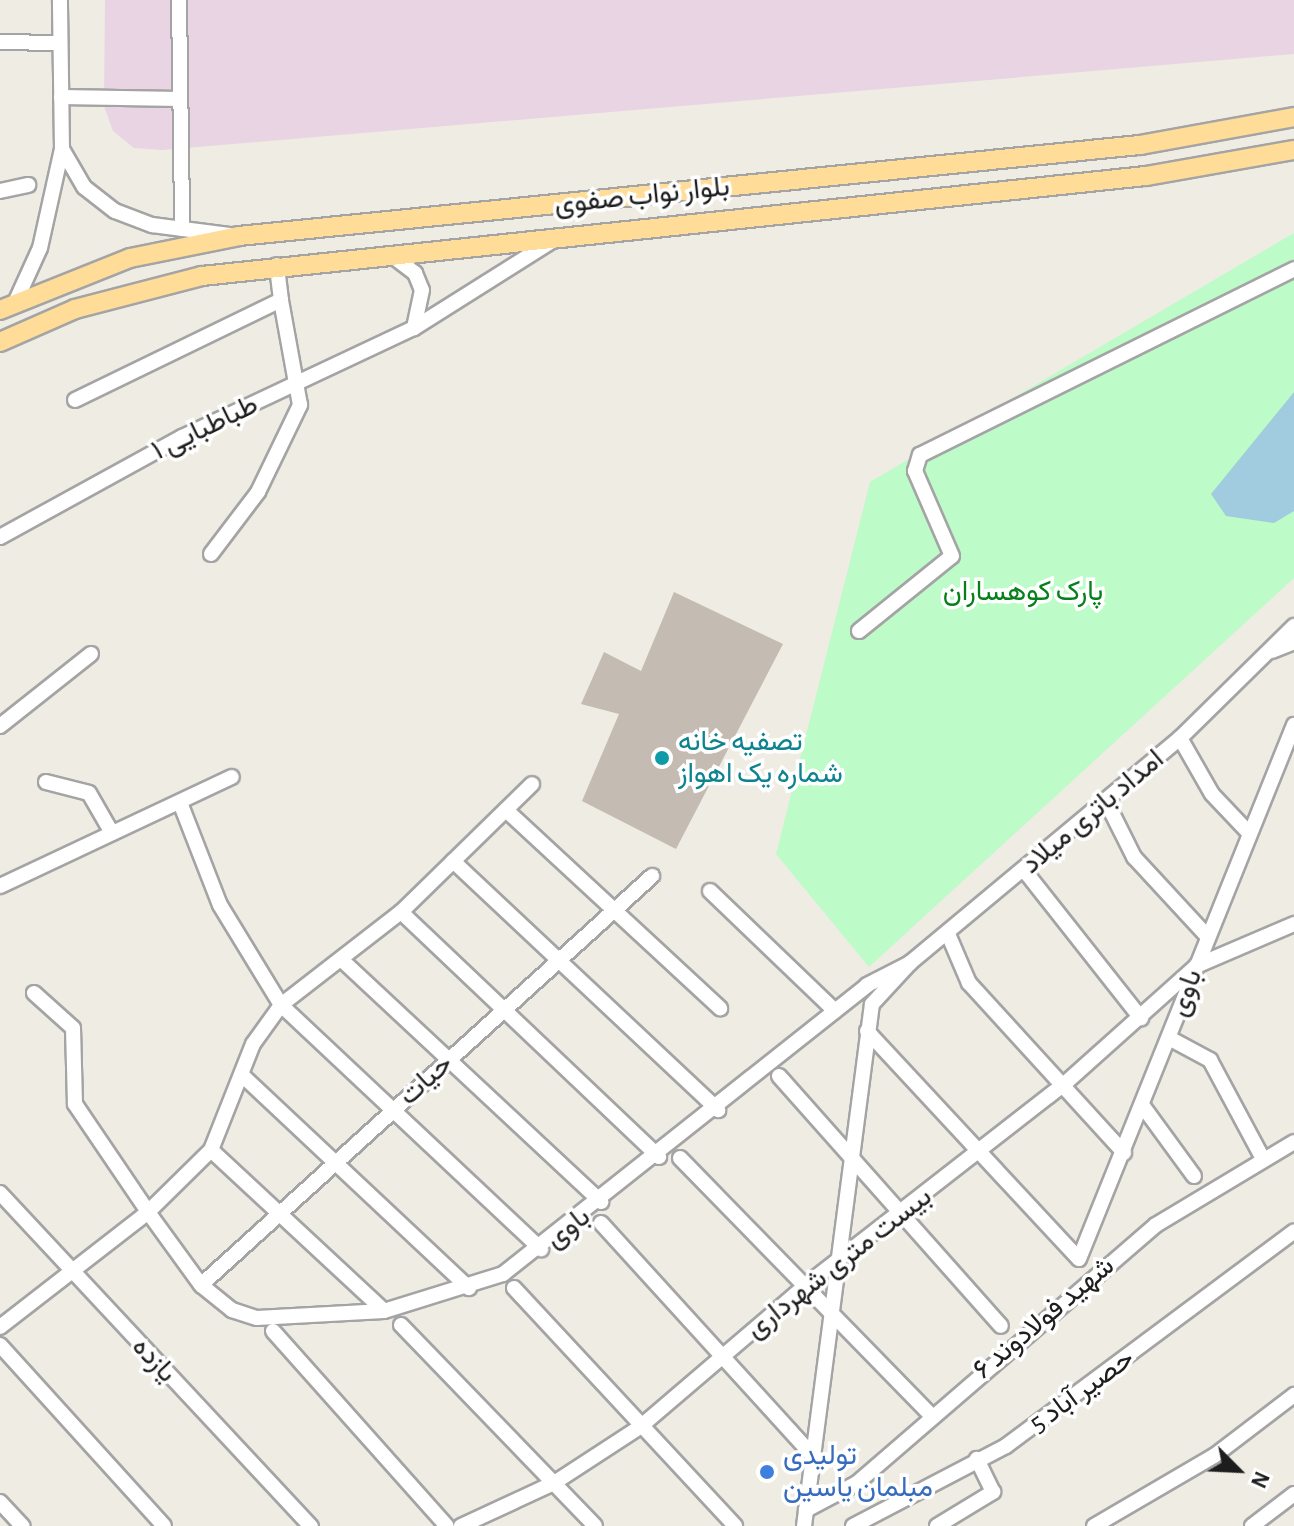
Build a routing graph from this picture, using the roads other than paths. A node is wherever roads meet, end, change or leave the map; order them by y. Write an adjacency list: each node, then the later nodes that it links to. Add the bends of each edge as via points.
1 (60, 0): 4 (street)
2 (179, 0): 6 (street)
3 (0, 42): 4 (street)
4 (60, 43): 5 (street)
5 (61, 97): 6 (street); 8 (street)
6 (180, 99): 12 (street)
7 (1294, 117): 14 (main road, بلوار نواب صفوی, via 1140,145)
8 (62, 149): 12 (street, via 84,187 115,211); 19 (street, via 40,248)
9 (1294, 150): 13 (main road, بلوار نواب صفوی, via 1146,176)
10 (28, 185): 11 (street)
11 (0, 191)
12 (182, 229): 14 (street)
13 (562, 235): 15 (main road, بلوار نواب صفوی); 20 (street, طباطبایی ۱)
14 (239, 236): 19 (main road, بلوار نواب صفوی, via 130,258)
15 (385, 251): 16 (main road, بلوار نواب صفوی); 20 (street, via 415,273 422,290)
16 (277, 265): 18 (street); 21 (main road, بلوار نواب صفوی, via 138,289)
17 (1294, 269): 27 (street, via 920,455 915,471 952,556)
18 (281, 300): 22 (street); 23 (street)
19 (7, 306)
20 (414, 328): 22 (street, طباطبایی ۱)
21 (0, 342)
22 (300, 382): 24 (street, طباطبایی ۱, via 182,437); 25 (street, via 297,417 258,492)
23 (75, 400)
24 (0, 537)
25 (211, 554)
26 (1294, 626): 29 (street, امداد باتری میلاد)
27 (859, 631)
28 (1294, 642): 29 (street, امداد باتری میلاد)
29 (1268, 653): 33 (street, امداد باتری میلاد)
30 (91, 654): 31 (street)
31 (0, 726)
32 (1294, 726): 40 (street, باوی)
33 (1180, 738): 37 (street, امداد باتری میلاد); 40 (street, via 1212,794)
34 (232, 777): 38 (street)
35 (46, 782): 41 (street, via 89,793)
36 (532, 784): 39 (street)
37 (1106, 801): 43 (street, امداد باتری میلاد); 51 (street, via 1134,857)
38 (181, 805): 41 (street); 57 (street, via 220,905)
39 (506, 810): 42 (street); 47 (street)
40 (1248, 832): 51 (street, باوی)
41 (112, 833): 45 (street)
42 (453, 861): 48 (street); 52 (street)
43 (1024, 870): 50 (street, امداد باتری میلاد); 61 (street)
44 (652, 876): 47 (street, حیات)
45 (0, 886)
46 (710, 891): 60 (street)
47 (614, 910): 52 (street, حیات); 58 (street)
48 (401, 912): 53 (street); 59 (street)
49 (1294, 924): 55 (street)
50 (948, 934): 54 (street, امداد باتری میلاد); 67 (street, via 969,983)
51 (1207, 936): 55 (street, باوی)
52 (560, 960): 59 (street, حیات); 70 (street)
53 (344, 962): 57 (street); 64 (street)
54 (910, 963): 60 (street, باوی); 62 (street, via 872,1004)
55 (1196, 966): 61 (street, بیست متری شهرداری); 63 (street, باوی)
56 (34, 993): 83 (street, باوی, via 73,1028 75,1104)
57 (281, 1005): 65 (street, via 253,1044); 69 (street)
58 (720, 1008)
59 (504, 1010): 64 (street, حیات); 75 (street)
60 (835, 1011): 70 (street, باوی)
61 (1141, 1018): 67 (street, بیست متری شهرداری)
62 (867, 1031): 73 (street); 79 (street)
63 (1169, 1038): 68 (street, باوی); 77 (street, via 1210,1060)
64 (447, 1062): 69 (street, حیات); 82 (street)
65 (243, 1076): 72 (street); 78 (street)
66 (779, 1076): 79 (street)
67 (1062, 1086): 73 (street, بیست متری شهرداری); 74 (street)
68 (1142, 1105): 74 (street, باوی); 80 (street)
69 (393, 1110): 78 (street, حیات); 88 (street)
70 (718, 1110): 75 (street, باوی)
71 (1294, 1142): 77 (street, شهید فولادوند ۶)
72 (211, 1150): 83 (street); 84 (street)
73 (979, 1152): 74 (street, باوی, via 1079,1259); 85 (street, بیست متری شهرداری)
74 (1124, 1153)
75 (659, 1157): 82 (street, باوی)
76 (680, 1158): 92 (street)
77 (1263, 1159): 104 (street, شهید فولادوند ۶, via 1156,1225)
78 (335, 1163): 84 (street, حیات); 93 (street)
79 (856, 1167): 85 (street); 89 (street)
80 (1194, 1176)
81 (0, 1193): 90 (street, یازده)
82 (601, 1202): 88 (street, باوی)
83 (148, 1212): 90 (street); 91 (street, باوی)
84 (280, 1214): 91 (street, حیات); 95 (street)
85 (900, 1219): 89 (street, بیست متری شهرداری); 98 (street)
86 (601, 1223): 102 (street)
87 (1294, 1231): 107 (street, حصیر آباد 5, via 1093,1385)
88 (541, 1249): 93 (street, باوی)
89 (839, 1263): 92 (street, بیست متری شهرداری); 96 (street)
90 (71, 1272): 99 (street); 114 (street, یازده)
91 (201, 1285): 95 (street, باوی, via 232,1310 257,1318)
92 (806, 1285): 96 (street); 102 (street, بیست متری شهرداری)
93 (469, 1288): 95 (street, باوی)
94 (514, 1288): 105 (street)
95 (384, 1311)
96 (833, 1311): 104 (street); 106 (street)
97 (401, 1325): 108 (street)
98 (1001, 1326)
99 (0, 1327)
100 (273, 1331): 115 (street)
101 (0, 1345): 113 (street)
102 (719, 1356): 105 (street, بیست متری شهرداری); 106 (street)
103 (1294, 1395): 122 (street, via 1214,1456)
104 (932, 1416): 111 (street, شهید فولادوند ۶, via 857,1483)
105 (640, 1427): 108 (street, بیست متری شهرداری); 118 (street)
106 (811, 1454): 111 (street)
107 (977, 1459): 120 (street, حصیر آباد 5); 121 (street, via 993,1492)
108 (554, 1483): 116 (street, بیست متری شهرداری); 117 (street)
109 (1294, 1494): 123 (street)
110 (0, 1502): 112 (street)
111 (806, 1510): 119 (street)
112 (22, 1526)
113 (164, 1526)
114 (311, 1526)
115 (447, 1526)
116 (461, 1526)
117 (595, 1526)
118 (735, 1526)
119 (804, 1526)
120 (853, 1526)
121 (937, 1526)
122 (1094, 1526)
123 (1252, 1526)

